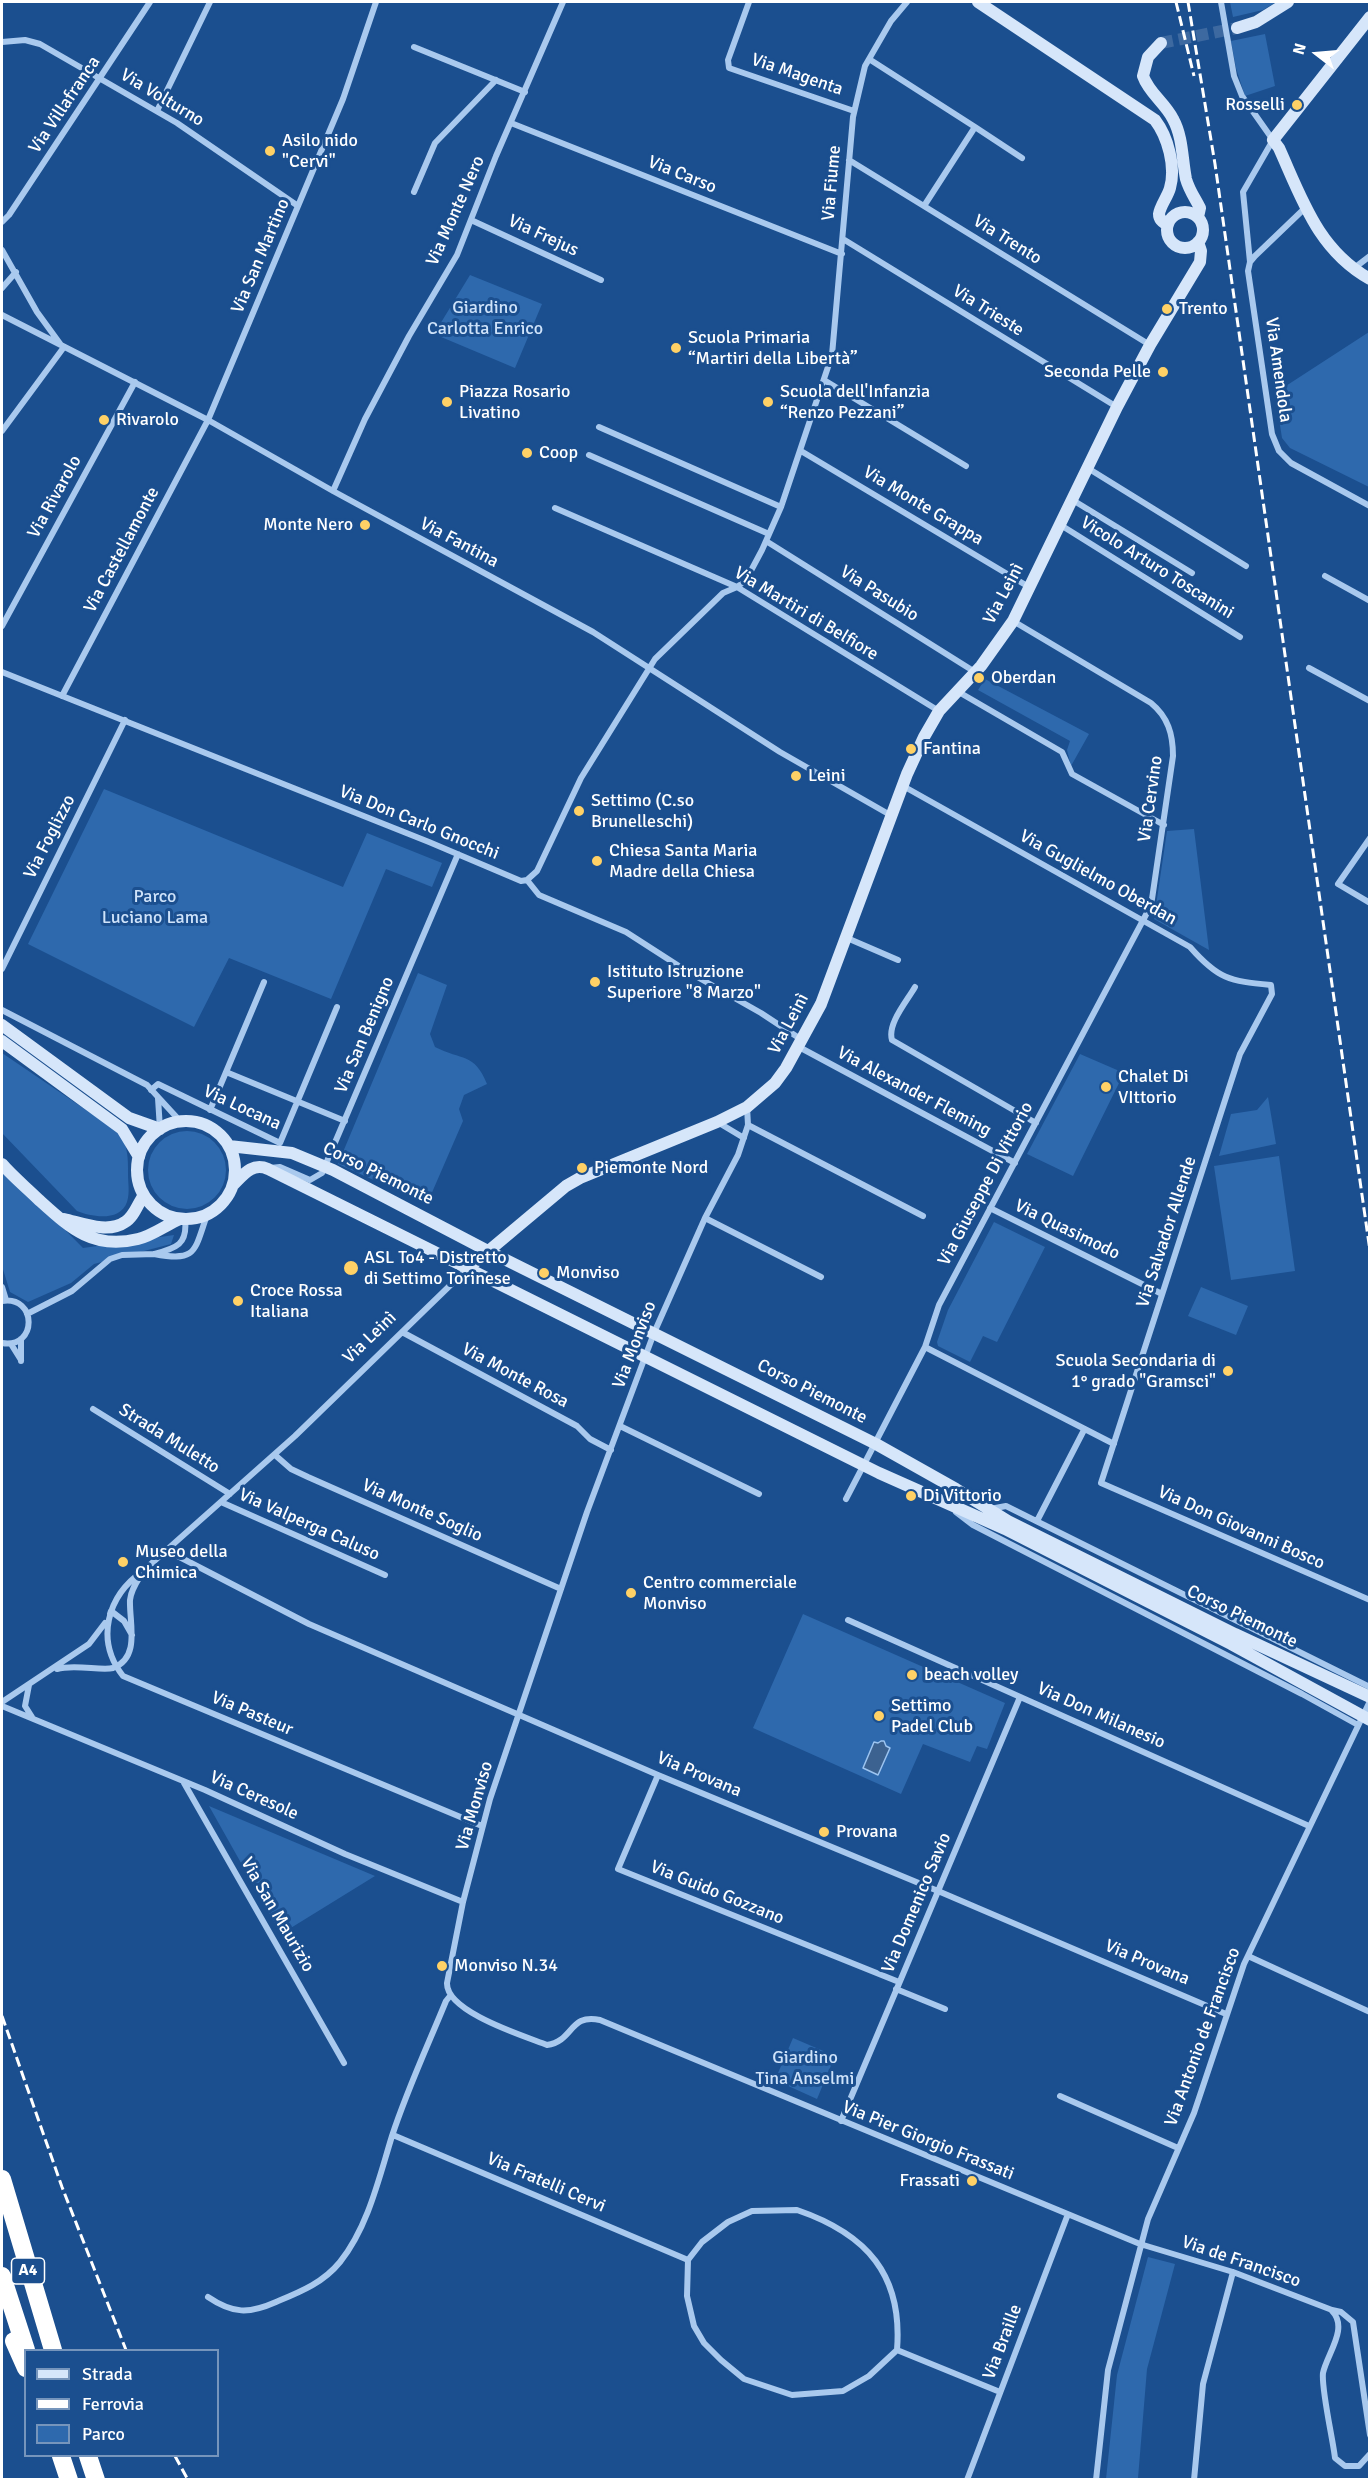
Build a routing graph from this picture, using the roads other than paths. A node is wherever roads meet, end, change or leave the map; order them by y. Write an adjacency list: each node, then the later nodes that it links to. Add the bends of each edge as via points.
1 (150, 2): 16 (street, Via Villafranca)
2 (210, 2): 19 (street)
3 (376, 2): 29 (street, Via San Martino, via 351,79)
4 (563, 2): 18 (street, Via Monte Nero)
5 (749, 2): 20 (street, Via Magenta, via 728,60 729,68)
6 (907, 2): 15 (street, Via Fiume)
7 (978, 2): 28 (main road, via 1155,120 1163,130 1170,160 1172,182)
8 (1221, 2): 23 (street, via 1234,76 1242,96)
9 (1288, 2): 11 (main road, via 1256,22)
10 (1370, 17): 23 (main road)
11 (1237, 28)
12 (2, 42): 16 (street, Via Volturno, via 31,41)
13 (1161, 43): 27 (main road, via 1148,57 1143,76 1173,119)
14 (414, 47): 17 (street)
15 (869, 59): 20 (street, Via Fiume); 22 (street)
16 (101, 79): 19 (street, Via Volturno); 35 (street, Via Villafranca)
17 (495, 80): 18 (street); 26 (street, via 435,143)
18 (525, 92): 21 (street, Via Monte Nero)
19 (157, 111): 29 (street, Via Volturno)
20 (854, 111): 25 (street, Via Fiume)
21 (511, 123): 34 (street, Via Monte Nero); 40 (street, Via Carso)
22 (975, 127): 24 (street); 30 (street)
23 (1273, 140): 31 (main road); 42 (street, via 1243,192)
24 (1022, 158)
25 (849, 160): 30 (street, Via Trento); 37 (street, Via Fiume)
26 (414, 192)
27 (1193, 199): 32 (main road); 33 (main road, via 1200,208)
28 (1165, 201): 32 (main road); 36 (main road, via 1159,213)
29 (298, 206): 54 (street, Via San Martino)
30 (924, 206): 49 (street, Via Trento)
31 (1304, 209): 42 (street); 43 (main road)
32 (1180, 213): 33 (main road); 36 (main road)
33 (1198, 217): 38 (main road, via 1203,232)
34 (471, 220): 46 (street, Via Frejus); 61 (street, Via Monte Nero, via 453,262 365,419)
35 (2, 222)
36 (1167, 225): 38 (main road, via 1170,241 1179,247)
37 (843, 239): 40 (street, Via Fiume); 53 (street, Via Trieste)
38 (1192, 245): 49 (main road, Via Leinì, via 1196,266)
39 (2, 250): 44 (street)
40 (842, 254): 51 (street, Via Fiume, via 831,355)
41 (1370, 256): 43 (street)
42 (1250, 262): 63 (street, Via Amendola, via 1248,271 1272,434 1279,452)
43 (1353, 270): 45 (main road)
44 (16, 272): 47 (street); 50 (street, via 37,312)
45 (1370, 279)
46 (601, 280)
47 (2, 288)
48 (2, 315): 50 (street, Via Fantina)
49 (1150, 345): 53 (main road, Via Leinì)
50 (64, 347): 52 (street, Via Fantina); 56 (street)
51 (824, 380): 57 (street, Via Fiume); 59 (street)
52 (135, 382): 54 (street, Via Fantina); 75 (street, Via Rivarolo)
53 (1117, 407): 60 (main road, Via Leinì)
54 (208, 420): 61 (street, Via Fantina); 82 (street, Via Castellamonte)
55 (599, 427): 64 (street)
56 (2, 431)
57 (801, 451): 64 (street, Via Fiume); 72 (street, Via Monte Grappa)
58 (589, 455): 67 (street, Via Pasubio)
59 (966, 466)
60 (1086, 467): 62 (main road, Via Leinì); 68 (street)
61 (333, 491): 77 (street, Via Fantina)
62 (1071, 499): 66 (main road, Via Leinì); 69 (street)
63 (1370, 506)
64 (781, 507): 67 (street, Via Fiume)
65 (555, 508): 71 (street, Via Martiri di Belfiore)
66 (1059, 524): 72 (main road, Via Leinì); 76 (street, Vicolo Arturo Toscanini)
67 (768, 538): 71 (street, Via Fiume, via 746,580); 80 (street, Via Pasubio)
68 (1246, 566)
69 (1192, 573)
70 (1325, 576): 73 (street)
71 (737, 587): 77 (street, Via Fiume, via 723,593 659,653); 84 (street, Via Martiri di Belfiore)
72 (1029, 587): 74 (main road, Via Leinì)
73 (1370, 601)
74 (1013, 621): 80 (main road, Via Leinì); 88 (street, Via Cervino, via 1151,703 1165,717 1173,741 1173,756)
75 (2, 626)
76 (1240, 637)
77 (650, 667): 87 (street, Via Fantina, via 780,752); 91 (street, Via Fiume, via 581,778 537,871)
78 (1309, 668): 83 (street)
79 (2, 672): 82 (street, Via Don Carlo Gnocchi)
80 (975, 672): 81 (main road, Via Leinì)
81 (957, 691): 84 (main road, Via Leinì); 88 (street, via 1062,752 1072,774)
82 (62, 696): 85 (street, Via Don Carlo Gnocchi)
83 (1370, 701)
84 (939, 711): 86 (main road, Via Leinì)
85 (126, 720): 90 (street, Via Don Carlo Gnocchi); 96 (street, Via Foglizzo)
86 (903, 786): 87 (main road, Via Leinì); 93 (street, Via Guglielmo Oberdan)
87 (892, 817): 94 (main road, Via Leinì)
88 (1164, 825): 93 (street, Via Cervino, via 1152,899)
89 (1370, 838): 92 (street, via 1338,884)
90 (458, 854): 91 (street, Via Don Carlo Gnocchi, via 521,881); 111 (street, Via San Benigno)
91 (527, 880): 104 (street, Via Don Carlo Gnocchi, via 539,895 626,932 761,1013)
92 (1370, 903)
93 (1142, 920): 99 (street, Via Guglielmo Oberdan, via 1190,947 1222,977 1271,985); 114 (street, Via Giuseppe Di Vittorio)
94 (847, 938): 95 (street); 104 (main road, Via Leinì)
95 (898, 960)
96 (2, 969)
97 (264, 981): 105 (street)
98 (915, 987): 114 (street, via 892,1026 892,1040)
99 (1272, 994): 137 (street, Via Salvador Allende, via 1240,1054)
100 (337, 1007): 108 (street, Via Locana)
101 (2, 1010): 106 (street)
102 (2, 1025): 116 (main road, via 129,1118)
103 (2, 1041): 119 (main road, via 122,1129)
104 (801, 1044): 109 (main road, Via Leinì, via 775,1083); 121 (street, Via Alexander Fleming)
105 (226, 1072): 108 (street, Via Locana); 110 (street)
106 (151, 1090): 107 (street); 110 (street, Via Locana, via 158,1084)
107 (158, 1097): 112 (street); 116 (street)
108 (298, 1102): 110 (street, Via Locana, via 280,1143); 111 (street, Via Locana)
109 (747, 1107): 113 (main road, Via Leinì); 115 (street, Via Monviso)
110 (210, 1110)
111 (345, 1121): 122 (street, Via San Benigno)
112 (181, 1122): 116 (main road); 118 (main road, via 208,1127)
113 (717, 1122): 117 (street); 132 (main road, Via Leinì, via 580,1178)
114 (1036, 1123): 121 (street, Via Giuseppe Di Vittorio)
115 (748, 1125): 117 (street, Via Monviso); 128 (street)
116 (160, 1129): 119 (main road, via 144,1146)
117 (744, 1138): 130 (street, Via Monviso)
118 (229, 1146): 122 (main road, Corso Piemonte, via 292,1153); 124 (main road, via 236,1172)
119 (140, 1157): 125 (main road, via 139,1183)
120 (2, 1164): 129 (main road)
121 (1015, 1164): 126 (street, Via Giuseppe Di Vittorio)
122 (326, 1167): 123 (street, via 316,1179 310,1180 280,1167); 132 (main road, Corso Piemonte)
123 (268, 1169): 124 (main road, via 257,1166); 134 (main road, Corso Piemonte)
124 (233, 1185): 127 (main road, via 227,1198)
125 (144, 1194): 129 (main road, via 126,1222 116,1226); 131 (main road, via 159,1210)
126 (990, 1208): 137 (street, Via Quasimodo); 145 (street, Via Giuseppe Di Vittorio, via 939,1305)
127 (207, 1215): 131 (main road); 133 (street, via 197,1246 190,1254 181,1258)
128 (923, 1216)
129 (60, 1218): 131 (main road, via 83,1235 110,1243 140,1239)
130 (705, 1218): 135 (street); 141 (street, Via Monviso)
131 (182, 1219): 133 (street, via 186,1230 183,1239 178,1245)
132 (488, 1251): 134 (main road, Via Leinì); 141 (main road, Corso Piemonte)
133 (154, 1254): 139 (street, via 110,1259 72,1291)
134 (467, 1269): 140 (street, Via Leinì); 146 (main road, Corso Piemonte)
135 (820, 1276)
136 (2, 1287): 138 (street)
137 (1162, 1294): 151 (street, Via Salvador Allende)
138 (4, 1300): 139 (street, via 19,1303)
139 (27, 1314): 142 (street, via 28,1328)
140 (402, 1332): 152 (street, Via Monte Rosa, via 577,1426 590,1439); 153 (street, Via Leinì)
141 (654, 1333): 146 (street, Via Monviso); 150 (main road, Corso Piemonte)
142 (21, 1339): 144 (street); 144 (street, via 21,1361)
143 (2, 1343): 144 (street)
144 (11, 1344)
145 (925, 1347): 149 (street); 150 (street, Via Giuseppe Di Vittorio)
146 (646, 1358): 148 (street, Via Monviso); 154 (main road, Corso Piemonte)
147 (93, 1409): 156 (street, Strada Muletto)
148 (620, 1426): 152 (street, Via Monviso); 157 (street)
149 (1084, 1430): 151 (street); 162 (street)
150 (876, 1444): 154 (street, Via Giuseppe Di Vittorio); 161 (main road, Corso Piemonte)
151 (1114, 1444): 155 (street, Via Salvador Allende)
152 (611, 1450): 166 (street, Via Monviso)
153 (275, 1455): 156 (street, Via Leinì); 166 (street, Via Monte Soglio, via 308,1477)
154 (865, 1466): 158 (street, Via Giuseppe Di Vittorio); 159 (main road, Corso Piemonte)
155 (1101, 1484): 167 (street, Via Don Giovanni Bosco)
156 (230, 1494): 160 (street, Via Leinì)
157 (759, 1494)
158 (846, 1499)
159 (941, 1501): 171 (main road, Corso Piemonte); 181 (street, Corso Piemonte, via 973,1525)
160 (221, 1502): 163 (street, Via Leinì); 165 (street, Via Valperga Caluso)
161 (988, 1509): 162 (street, via 1006,1506); 171 (main road, Corso Piemonte)
162 (1037, 1521): 175 (street)
163 (166, 1550): 164 (street, Via Leinì); 179 (street, Via Provana, via 309,1624)
164 (143, 1571): 168 (street, via 125,1587); 170 (street, via 132,1592)
165 (385, 1575)
166 (561, 1589): 179 (street, Via Monviso)
167 (1370, 1600)
168 (111, 1611): 170 (street, via 124,1621); 172 (street, via 106,1626); 173 (street, via 94,1640)
169 (848, 1620): 176 (street, Via Don Milanesio)
170 (132, 1635): 172 (street, via 128,1654)
171 (1233, 1639): 177 (main road, Corso Piemonte); 181 (main road, Corso Piemonte)
172 (116, 1667): 173 (street); 184 (street, Via Pasteur, via 123,1676)
173 (53, 1669): 174 (street)
174 (29, 1685): 178 (street); 180 (street, via 25,1706)
175 (1370, 1687)
176 (1020, 1696): 185 (street, Via Don Milanesio); 186 (street, Via Domenico Savio)
177 (1370, 1699): 181 (street)
178 (2, 1704): 180 (street, Via Ceresole)
179 (519, 1714): 182 (street, Via Provana); 184 (street, Via Monviso)
180 (33, 1717): 183 (street, Via Ceresole)
181 (1364, 1723): 185 (street, Via Antonio de Francisco)
182 (658, 1775): 186 (street, Via Provana); 189 (street, Via Guido Gozzano, via 618,1869)
183 (184, 1782): 187 (street, Via Ceresole); 194 (street, Via San Maurizio)
184 (482, 1826): 187 (street, Via Monviso)
185 (1309, 1826): 188 (street, Via Antonio de Francisco)
186 (938, 1890): 189 (street, Via Domenico Savio); 193 (street, Via Provana)
187 (463, 1902): 190 (street, Via Monviso, via 447,1983)
188 (1248, 1956): 192 (street); 193 (street, Via Antonio de Francisco)
189 (898, 1986): 191 (street); 196 (street, Via Domenico Savio)
190 (450, 1996): 196 (street, Via Pier Giorgio Frassati, via 483,2019 547,2045 566,2038 579,2021 600,2020); 197 (street, Via Monviso)
191 (945, 2009)
192 (1370, 2012)
193 (1226, 2014): 198 (street, Via Antonio de Francisco, via 1210,2070)
194 (344, 2063)
195 (1060, 2096): 198 (street)
196 (841, 2121): 201 (street, Via Pier Giorgio Frassati)
197 (393, 2134): 203 (street, Via Fratelli Cervi); 206 (street, Via Monviso, via 359,2232 340,2262 313,2287 258,2310 233,2310)
198 (1178, 2148): 202 (street, Via Antonio de Francisco)
199 (2, 2179): 210 (highway)
200 (2, 2192): 211 (highway, A4)
201 (1068, 2214): 202 (street, Via Pier Giorgio Frassati); 214 (street, Via Braille)
202 (1140, 2244): 204 (street, Via de Francisco); 222 (street, Via Antonio de Francisco, via 1108,2370)
203 (688, 2259): 212 (street, via 687,2296 694,2326 704,2343 744,2379 792,2395 843,2391 869,2376); 212 (street, via 702,2241 752,2211 797,2210 820,2218 858,2243 877,2262 892,2287 899,2325)
204 (1233, 2272): 207 (street, Via de Francisco); 223 (street, via 1203,2384)
205 (2, 2276): 209 (highway, A4)
206 (208, 2297)
207 (1332, 2310): 215 (street, Via de Francisco, via 1353,2322); 216 (street, via 1337,2315 1338,2332 1323,2379 1335,2458 1345,2466 1359,2466)
208 (2, 2312): 213 (highway)
209 (26, 2349)
210 (53, 2349)
211 (53, 2349)
212 (897, 2350): 214 (street)
213 (24, 2363)
214 (1000, 2392): 221 (street, Via Braille)
215 (1370, 2435)
216 (1370, 2454)
217 (61, 2457): 219 (highway)
218 (88, 2457): 220 (highway)
219 (69, 2480)
220 (96, 2480)
221 (967, 2480)
222 (1096, 2480)
223 (1194, 2480)

